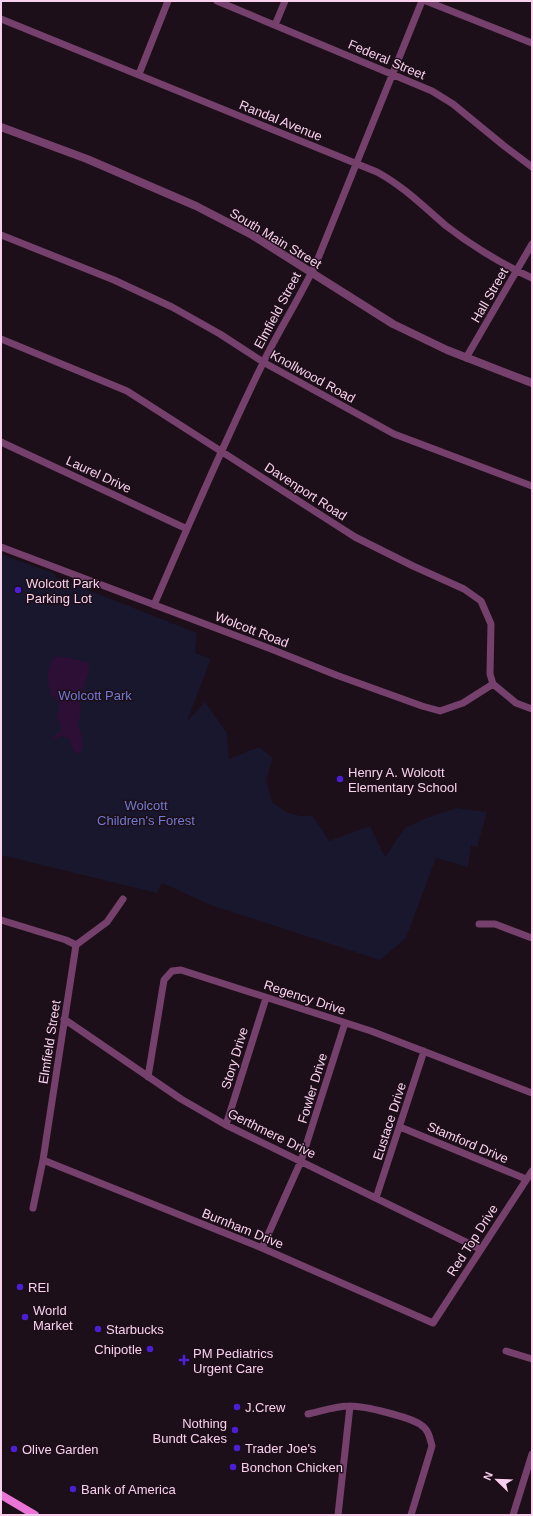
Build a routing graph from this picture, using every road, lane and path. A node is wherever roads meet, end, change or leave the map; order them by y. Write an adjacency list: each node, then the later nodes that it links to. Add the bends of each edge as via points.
1 (168, 1): 9 (street)
2 (217, 1): 7 (street, Federal Street)
3 (285, 1): 7 (street)
4 (422, 1): 10 (street, Elmfield Street)
5 (426, 1): 8 (street)
6 (1, 19): 9 (street, Randal Avenue)
7 (275, 25): 10 (street, Federal Street)
8 (532, 43)
9 (139, 74): 12 (street, Randal Avenue)
10 (393, 74): 12 (street, Elmfield Street); 13 (street, Federal Street, via 432,91 453,104)
11 (1, 127): 17 (street, South Main Street, via 185,200 246,232)
12 (356, 163): 16 (street, Randal Avenue, via 399,186 446,225); 17 (street, Elmfield Street)
13 (532, 167)
14 (1, 235): 21 (street, Knollwood Road, via 145,294 194,319)
15 (532, 244): 16 (street, Hall Street)
16 (516, 271): 18 (street, Randal Avenue); 20 (street, Hall Street)
17 (311, 272): 20 (street, South Main Street, via 393,324); 21 (street, Elmfield Street)
18 (532, 278)
19 (1, 339): 24 (street, Davenport Road, via 128,391)
20 (466, 358): 22 (street, South Main Street)
21 (263, 362): 24 (street, Elmfield Street); 25 (street, Knollwood Road, via 394,434)
22 (532, 383)
23 (1, 442): 26 (street, Laurel Drive)
24 (221, 451): 26 (street, Elmfield Street); 29 (street, Davenport Road, via 355,536 464,589 481,601 491,624 490,674)
25 (532, 486)
26 (187, 529): 28 (street, Elmfield Street)
27 (1, 547): 28 (street, Wolcott Road)
28 (154, 605): 29 (street, Wolcott Road, via 336,675 440,711 463,703)
29 (493, 684): 30 (street, via 516,703)
30 (532, 709)
31 (123, 899): 35 (street, via 107,922)
32 (1, 920): 35 (street)
33 (479, 924): 34 (street, via 495,924)
34 (532, 938)
35 (76, 945): 37 (street, Elmfield Street)
36 (266, 998): 38 (street, Regency Drive); 40 (street, Regency Drive, via 181,970 172,971 164,980); 42 (street, Story Drive)
37 (64, 1019): 40 (street, Gerthmere Drive); 44 (street, Elmfield Street)
38 (345, 1023): 39 (street, Regency Drive); 45 (street, Fowler Drive)
39 (424, 1051): 41 (street, Regency Drive); 43 (street, Eustace Drive)
40 (148, 1077): 42 (street, Gerthmere Drive)
41 (532, 1093)
42 (226, 1125): 45 (street, Gerthmere Drive)
43 (400, 1127): 47 (street, Stamford Drive); 48 (street, Eustace Drive)
44 (42, 1160): 49 (street, Elmfield Street); 50 (street, Burnham Drive)
45 (301, 1161): 48 (street, Gerthmere Drive); 50 (street, Fowler Drive)
46 (532, 1171): 47 (street, Red Top Drive)
47 (526, 1179): 51 (street, Red Top Drive)
48 (376, 1198): 51 (street, Gerthmere Drive)
49 (34, 1208)
50 (262, 1248): 52 (street, Burnham Drive)
51 (480, 1249): 52 (street, Red Top Drive)
52 (432, 1323)
53 (506, 1351): 54 (street)
54 (532, 1359)
55 (350, 1406): 56 (street); 60 (street); 61 (street, via 401,1417 422,1425 430,1436 432,1446)
56 (308, 1414)
57 (532, 1454): 62 (street)
58 (1, 1495): 59 (main road)
59 (32, 1514)
60 (338, 1515)
61 (411, 1515)
62 (513, 1515)

